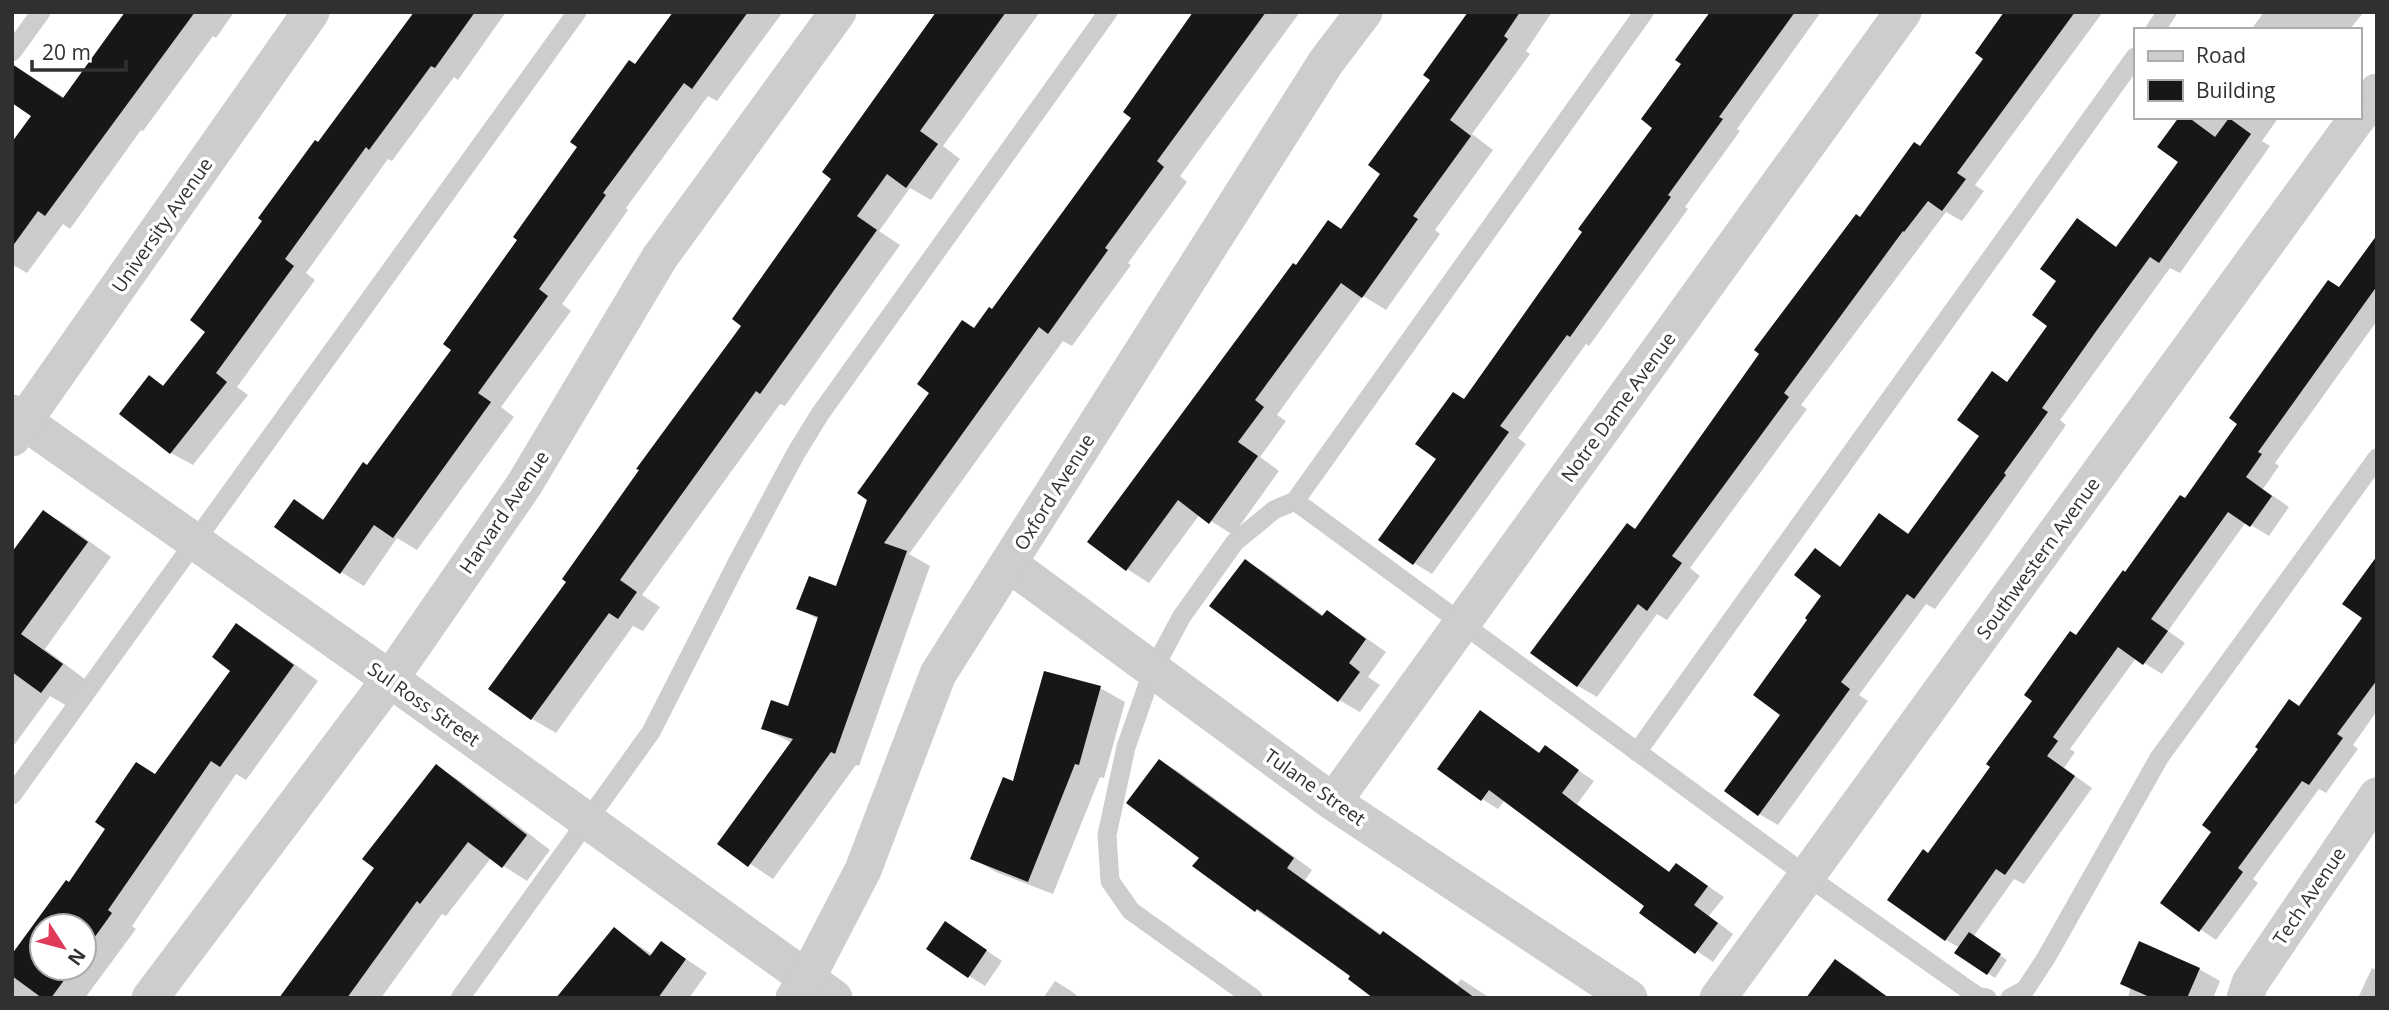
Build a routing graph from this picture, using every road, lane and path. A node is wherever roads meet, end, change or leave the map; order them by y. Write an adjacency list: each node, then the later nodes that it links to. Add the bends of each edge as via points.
1 (41, 12): 11 (lane)
2 (311, 12): 16 (street, University Avenue)
3 (577, 12): 19 (lane)
4 (838, 12): 23 (street, Harvard Avenue, via 660,257 524,485)
5 (1108, 12): 28 (lane, via 820,414 651,732)
6 (1364, 12): 20 (street, Oxford Avenue, via 1326,62)
7 (1644, 12): 18 (lane)
8 (1903, 12): 21 (street, Notre Dame Avenue)
9 (2167, 12): 10 (lane)
10 (2156, 28)
11 (12, 52)
12 (2134, 58): 24 (lane)
13 (2377, 92): 14 (street, Southwestern Avenue)
14 (2361, 113)
15 (2357, 119): 29 (street, Southwestern Avenue)
16 (16, 424): 19 (street, Sul Ross Street)
17 (2377, 458): 37 (lane, via 2159,758 2046,958 2025,990)
18 (1295, 501): 21 (lane); 22 (lane, via 1274,510 1235,542 1182,616)
19 (195, 542): 23 (street, Sul Ross Street); 25 (lane)
20 (1009, 564): 22 (street, Tulane Street); 30 (street, Oxford Avenue, via 938,674)
21 (1462, 623): 24 (lane); 27 (street, Notre Dame Avenue)
22 (1153, 670): 27 (street, Tulane Street); 33 (lane, via 1126,747 1107,835 1110,881 1131,911)
23 (390, 679): 28 (street, Sul Ross Street); 31 (street, Harvard Avenue)
24 (1637, 752): 29 (lane)
25 (12, 795)
26 (2377, 796): 38 (street, Tech Avenue, via 2250,983)
27 (1333, 802): 34 (street, Tulane Street)
28 (589, 821): 30 (street, Sul Ross Street); 32 (lane)
29 (1807, 876): 35 (street, Southwestern Avenue); 36 (lane, via 1977,996)
30 (811, 991)
31 (150, 998)
32 (460, 998)
33 (1253, 998)
34 (1629, 998)
35 (1718, 998)
36 (1987, 998)
37 (2010, 998)
38 (2245, 998)

